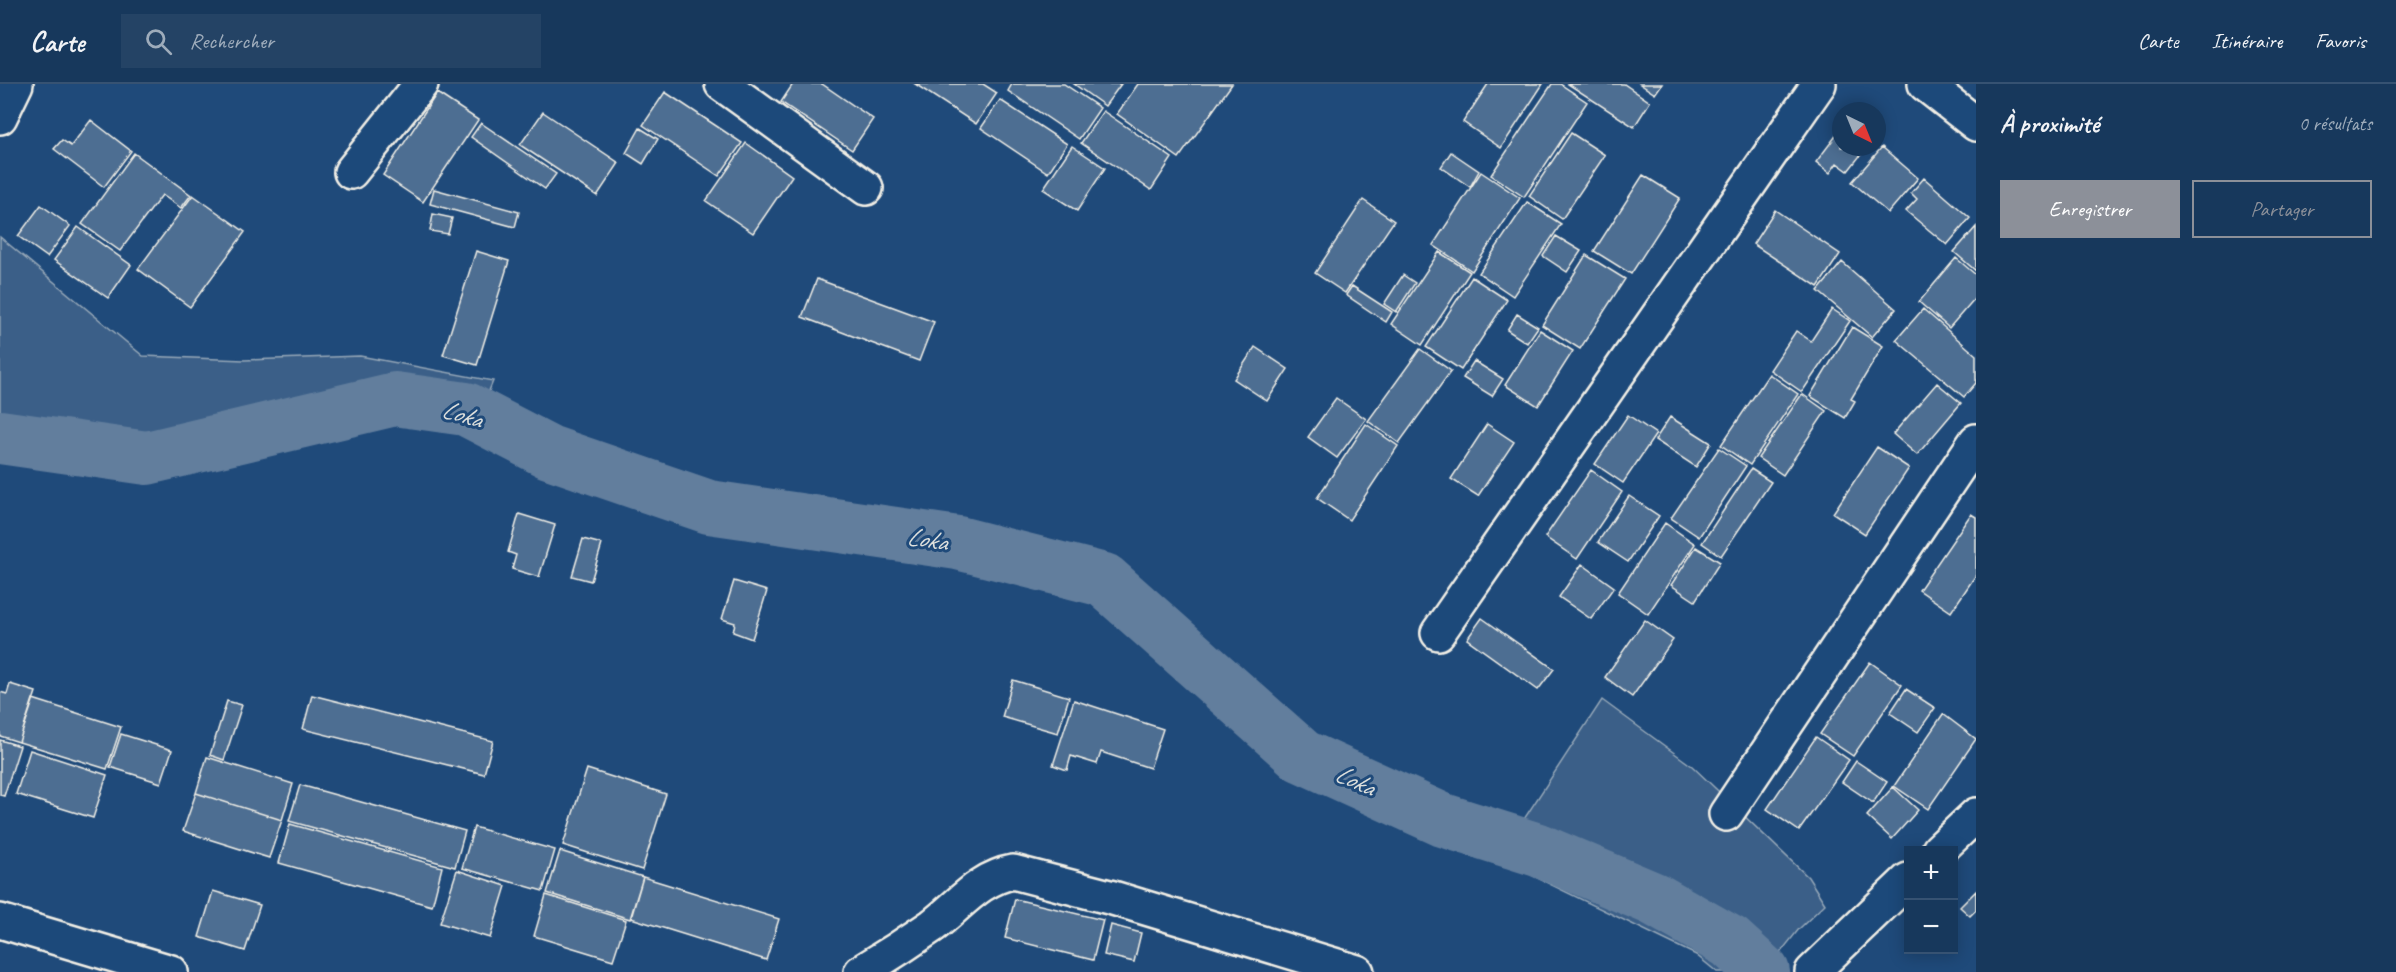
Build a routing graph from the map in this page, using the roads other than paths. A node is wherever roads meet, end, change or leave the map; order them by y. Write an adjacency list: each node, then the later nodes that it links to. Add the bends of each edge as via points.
1 (16, 84): 6 (street)
2 (421, 84): 8 (street)
3 (722, 84): 9 (street)
4 (1819, 84): 11 (street)
5 (1925, 84): 7 (street)
6 (0, 117)
7 (1976, 124)
8 (351, 172)
9 (866, 188)
10 (1976, 441): 12 (street)
11 (1438, 633)
12 (1726, 814)
13 (1976, 815): 14 (street)
14 (1943, 846)
15 (1904, 884): 20 (street)
16 (0, 921): 17 (street)
17 (171, 972)
18 (861, 972): 19 (street, via 934,924 984,882 1013,872)
19 (1357, 972)
20 (1812, 972)

